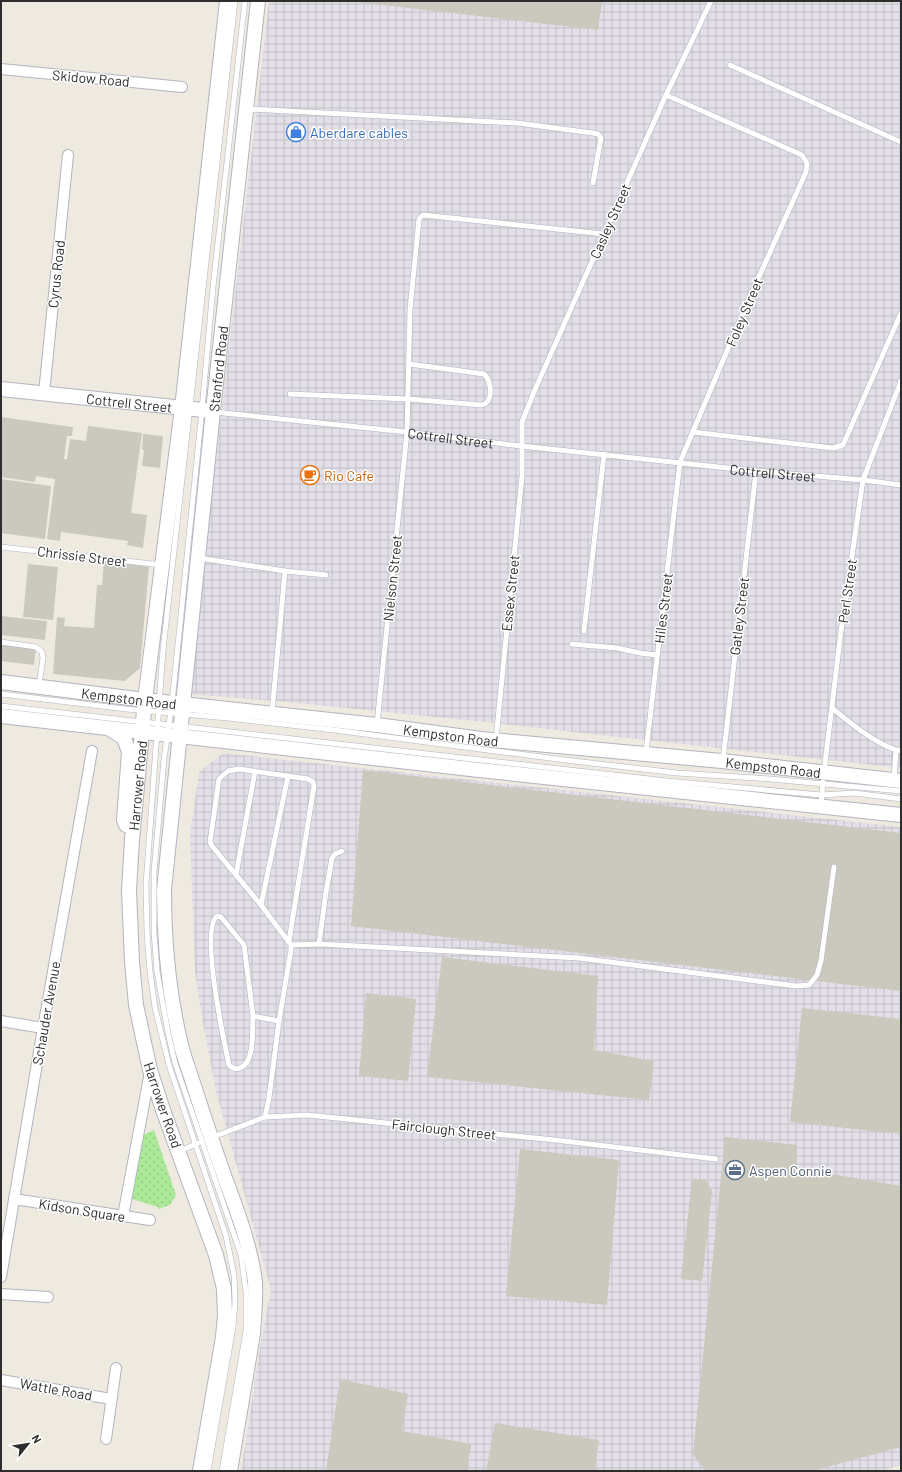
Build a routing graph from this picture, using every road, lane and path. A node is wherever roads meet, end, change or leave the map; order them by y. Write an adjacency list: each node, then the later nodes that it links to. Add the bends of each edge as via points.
1 (227, 1): 22 (main road, Stanford Road)
2 (235, 1): 22 (lane)
3 (245, 1): 22 (lane)
4 (258, 1): 10 (main road, Stanford Road)
5 (711, 1): 9 (lane, Casley Street)
6 (730, 65): 11 (lane)
7 (1, 69): 8 (street, Skidow Road)
8 (182, 87)
9 (666, 95): 14 (lane, Casley Street); 24 (lane, Foley Street, via 802,155 807,163 806,172)
10 (246, 109): 13 (lane, via 517,123 593,133 600,136); 22 (main road, Stanford Road)
11 (901, 142)
12 (68, 155): 19 (street, Cyrus Road)
13 (593, 183)
14 (604, 234): 16 (lane, Nielson Street, via 421,216 410,309); 25 (lane, Casley Street, via 522,422)
15 (901, 313): 24 (lane, via 843,445 833,448)
16 (409, 364): 21 (lane, Nielson Street); 21 (lane, via 484,374 488,379 490,397 488,402 480,405)
17 (901, 382): 29 (lane, Perl Street)
18 (1, 389): 19 (main road, Cottrell Street)
19 (44, 393): 22 (main road, Cottrell Street)
20 (290, 394): 21 (lane)
21 (408, 399): 23 (lane, Nielson Street)
22 (197, 410): 23 (lane, Cottrell Street); 32 (main road, Stanford Road); 33 (main road, Stanford Road); 47 (lane); 47 (lane, via 162,650)
23 (407, 432): 25 (lane, Cottrell Street); 48 (lane, Nielson Street)
24 (692, 432): 27 (lane, Foley Street)
25 (521, 446): 26 (lane, Cottrell Street); 50 (lane, Essex Street, via 522,476)
26 (604, 454): 27 (lane, Cottrell Street); 36 (lane)
27 (680, 462): 28 (lane, Cottrell Street); 39 (lane, Hiles Street)
28 (756, 471): 29 (lane, Cottrell Street); 54 (lane, Gatley Street)
29 (862, 480): 30 (lane, Cottrell Street); 44 (lane, Perl Street)
30 (901, 485)
31 (1, 546): 33 (lane, Chrissie Street)
32 (198, 558): 34 (lane); 47 (main road, Stanford Road)
33 (163, 566): 47 (main road, Stanford Road)
34 (285, 571): 35 (lane); 45 (lane)
35 (326, 575)
36 (584, 631)
37 (1, 642): 41 (lane, via 36,647 42,652)
38 (572, 644): 39 (lane)
39 (657, 655): 53 (lane, Hiles Street)
40 (1, 682): 41 (main road, Kempston Road)
41 (39, 686): 47 (main road, Kempston Road)
42 (1, 694): 47 (lane)
43 (1, 706): 47 (lane)
44 (832, 708): 52 (lane, via 867,734); 57 (lane, Perl Street)
45 (272, 714): 47 (main road, Kempston Road); 48 (main road, Kempston Road)
46 (1, 716): 49 (main road, Kempston Road)
47 (163, 718): 49 (main road, Kempston Road); 57 (lane, via 228,718 677,773); 59 (main road, Kempston Road, via 502,773); 62 (main road, Harrower Road); 75 (main road, via 166,959 182,1050); 76 (lane, via 146,884 150,972 155,1008 169,1066)
48 (377, 725): 50 (main road, Kempston Road)
49 (108, 728): 62 (main road, via 124,738 129,752 124,820)
50 (496, 740): 53 (main road, Kempston Road)
51 (92, 750): 72 (street, Schauder Avenue)
52 (899, 750): 58 (lane)
53 (646, 753): 54 (main road, Kempston Road)
54 (722, 761): 57 (main road, Kempston Road)
55 (255, 771): 56 (lane); 65 (lane); 65 (lane, via 228,771 219,778 210,842)
56 (288, 776): 66 (lane); 67 (lane, via 308,779 314,786)
57 (823, 778): 58 (main road, Kempston Road); 59 (lane, Perl Street)
58 (899, 784)
59 (821, 800): 60 (lane, via 855,794); 61 (main road, Kempston Road)
60 (901, 800)
61 (901, 815)
62 (132, 840): 73 (main road, Harrower Road, via 129,890 132,962 136,1005)
63 (342, 851): 68 (lane, via 332,858)
64 (834, 866): 68 (lane, via 821,961 817,974 809,986 579,958)
65 (236, 875): 66 (lane)
66 (261, 905): 67 (lane)
67 (290, 943): 68 (lane); 70 (lane)
68 (319, 944)
69 (253, 1016): 69 (lane, via 244,945 217,916 212,928 211,957 215,992 229,1065 232,1068 244,1066 251,1055); 70 (lane)
70 (279, 1021): 74 (lane)
71 (1, 1022): 72 (street)
72 (43, 1028): 79 (street, Schauder Avenue)
73 (150, 1070): 77 (main road, Harrower Road); 80 (street)
74 (265, 1117): 75 (lane, Fairclough Street); 78 (lane, Fairclough Street, via 323,1116)
75 (206, 1140): 76 (lane, Fairclough Street); 91 (lane, via 240,1255 246,1291 246,1330); 92 (main road, via 242,1225 255,1283 253,1334)
76 (196, 1144): 77 (lane, Fairclough Street); 90 (lane, via 226,1236 235,1285 233,1327)
77 (179, 1151): 89 (main road, Harrower Road, via 216,1255 224,1289 223,1337)
78 (716, 1159)
79 (14, 1199): 80 (street, Kidson Square); 82 (street, Schauder Avenue)
80 (123, 1216): 81 (street, Kidson Square)
81 (150, 1220)
82 (1, 1277)
83 (1, 1294): 84 (street)
84 (48, 1297)
85 (116, 1368): 87 (street)
86 (1, 1380): 87 (street, Wattle Road)
87 (111, 1399): 88 (street)
88 (106, 1439)
89 (200, 1471)
90 (208, 1471)
91 (222, 1471)
92 (230, 1471)

